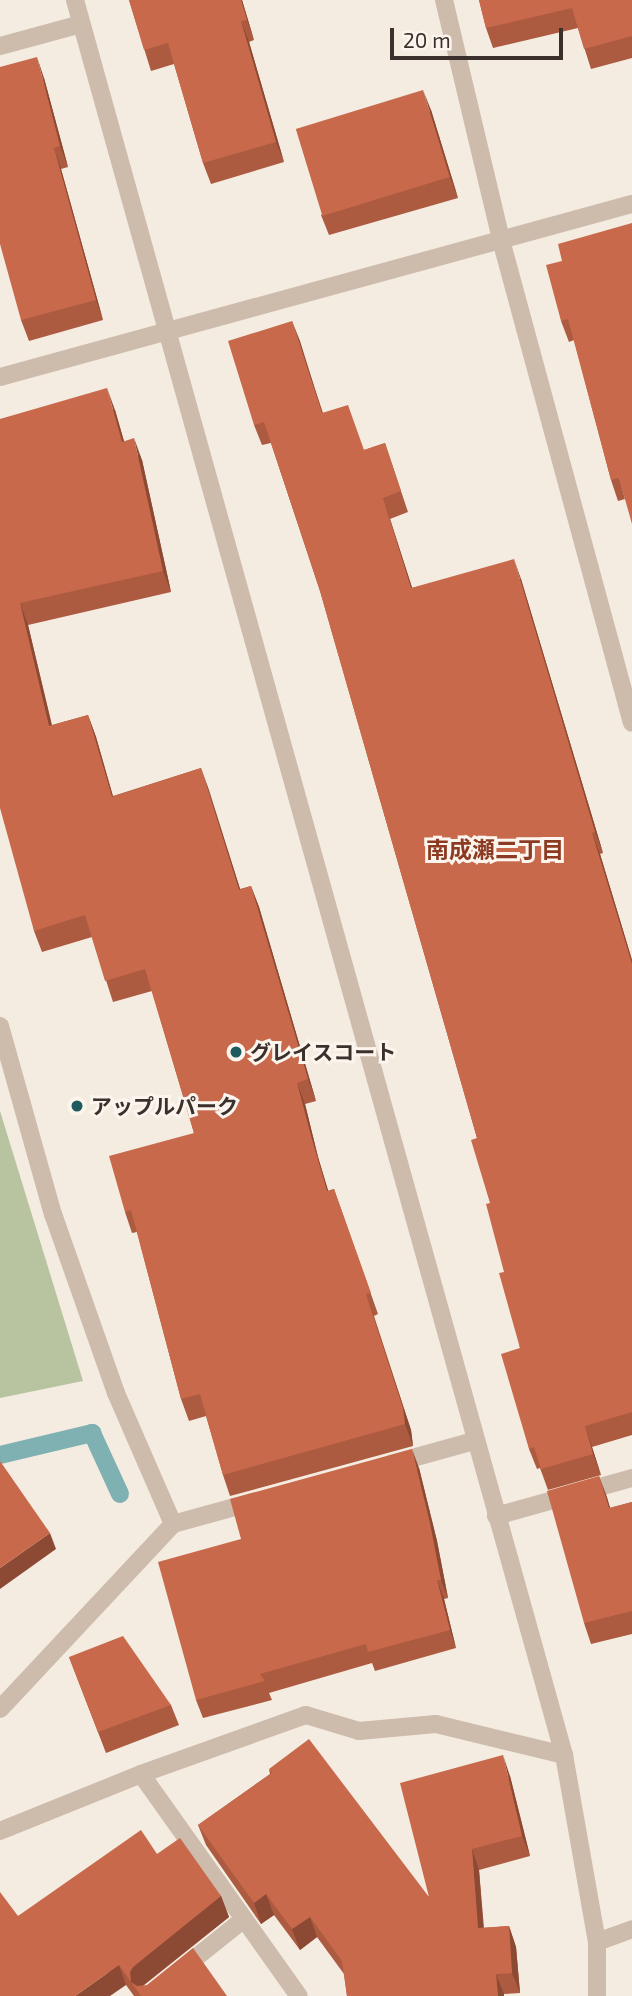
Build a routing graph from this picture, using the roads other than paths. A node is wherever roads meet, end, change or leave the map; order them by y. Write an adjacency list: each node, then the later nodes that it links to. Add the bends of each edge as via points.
1 (75, 0): 3 (street)
2 (444, 0): 6 (street)
3 (81, 24): 4 (street); 7 (street)
4 (0, 46)
5 (632, 204): 6 (street)
6 (501, 240): 7 (street); 9 (street)
7 (169, 332): 8 (street); 11 (street)
8 (0, 377)
9 (632, 723)
10 (0, 1026): 16 (street, via 53,1214 116,1394)
11 (474, 1441): 12 (street); 15 (street)
12 (369, 1470)
13 (632, 1478): 15 (street)
14 (265, 1499): 16 (street)
15 (496, 1516): 18 (street)
16 (173, 1524): 17 (street)
17 (0, 1709)
18 (564, 1755): 19 (street, via 436,1724 359,1731 306,1715); 23 (street)
19 (141, 1774): 20 (street); 21 (street)
20 (0, 1831)
21 (244, 1919): 24 (street); 25 (street)
22 (632, 1929): 23 (street)
23 (597, 1942): 26 (street)
24 (148, 1996)
25 (299, 1996)
26 (597, 1996)

